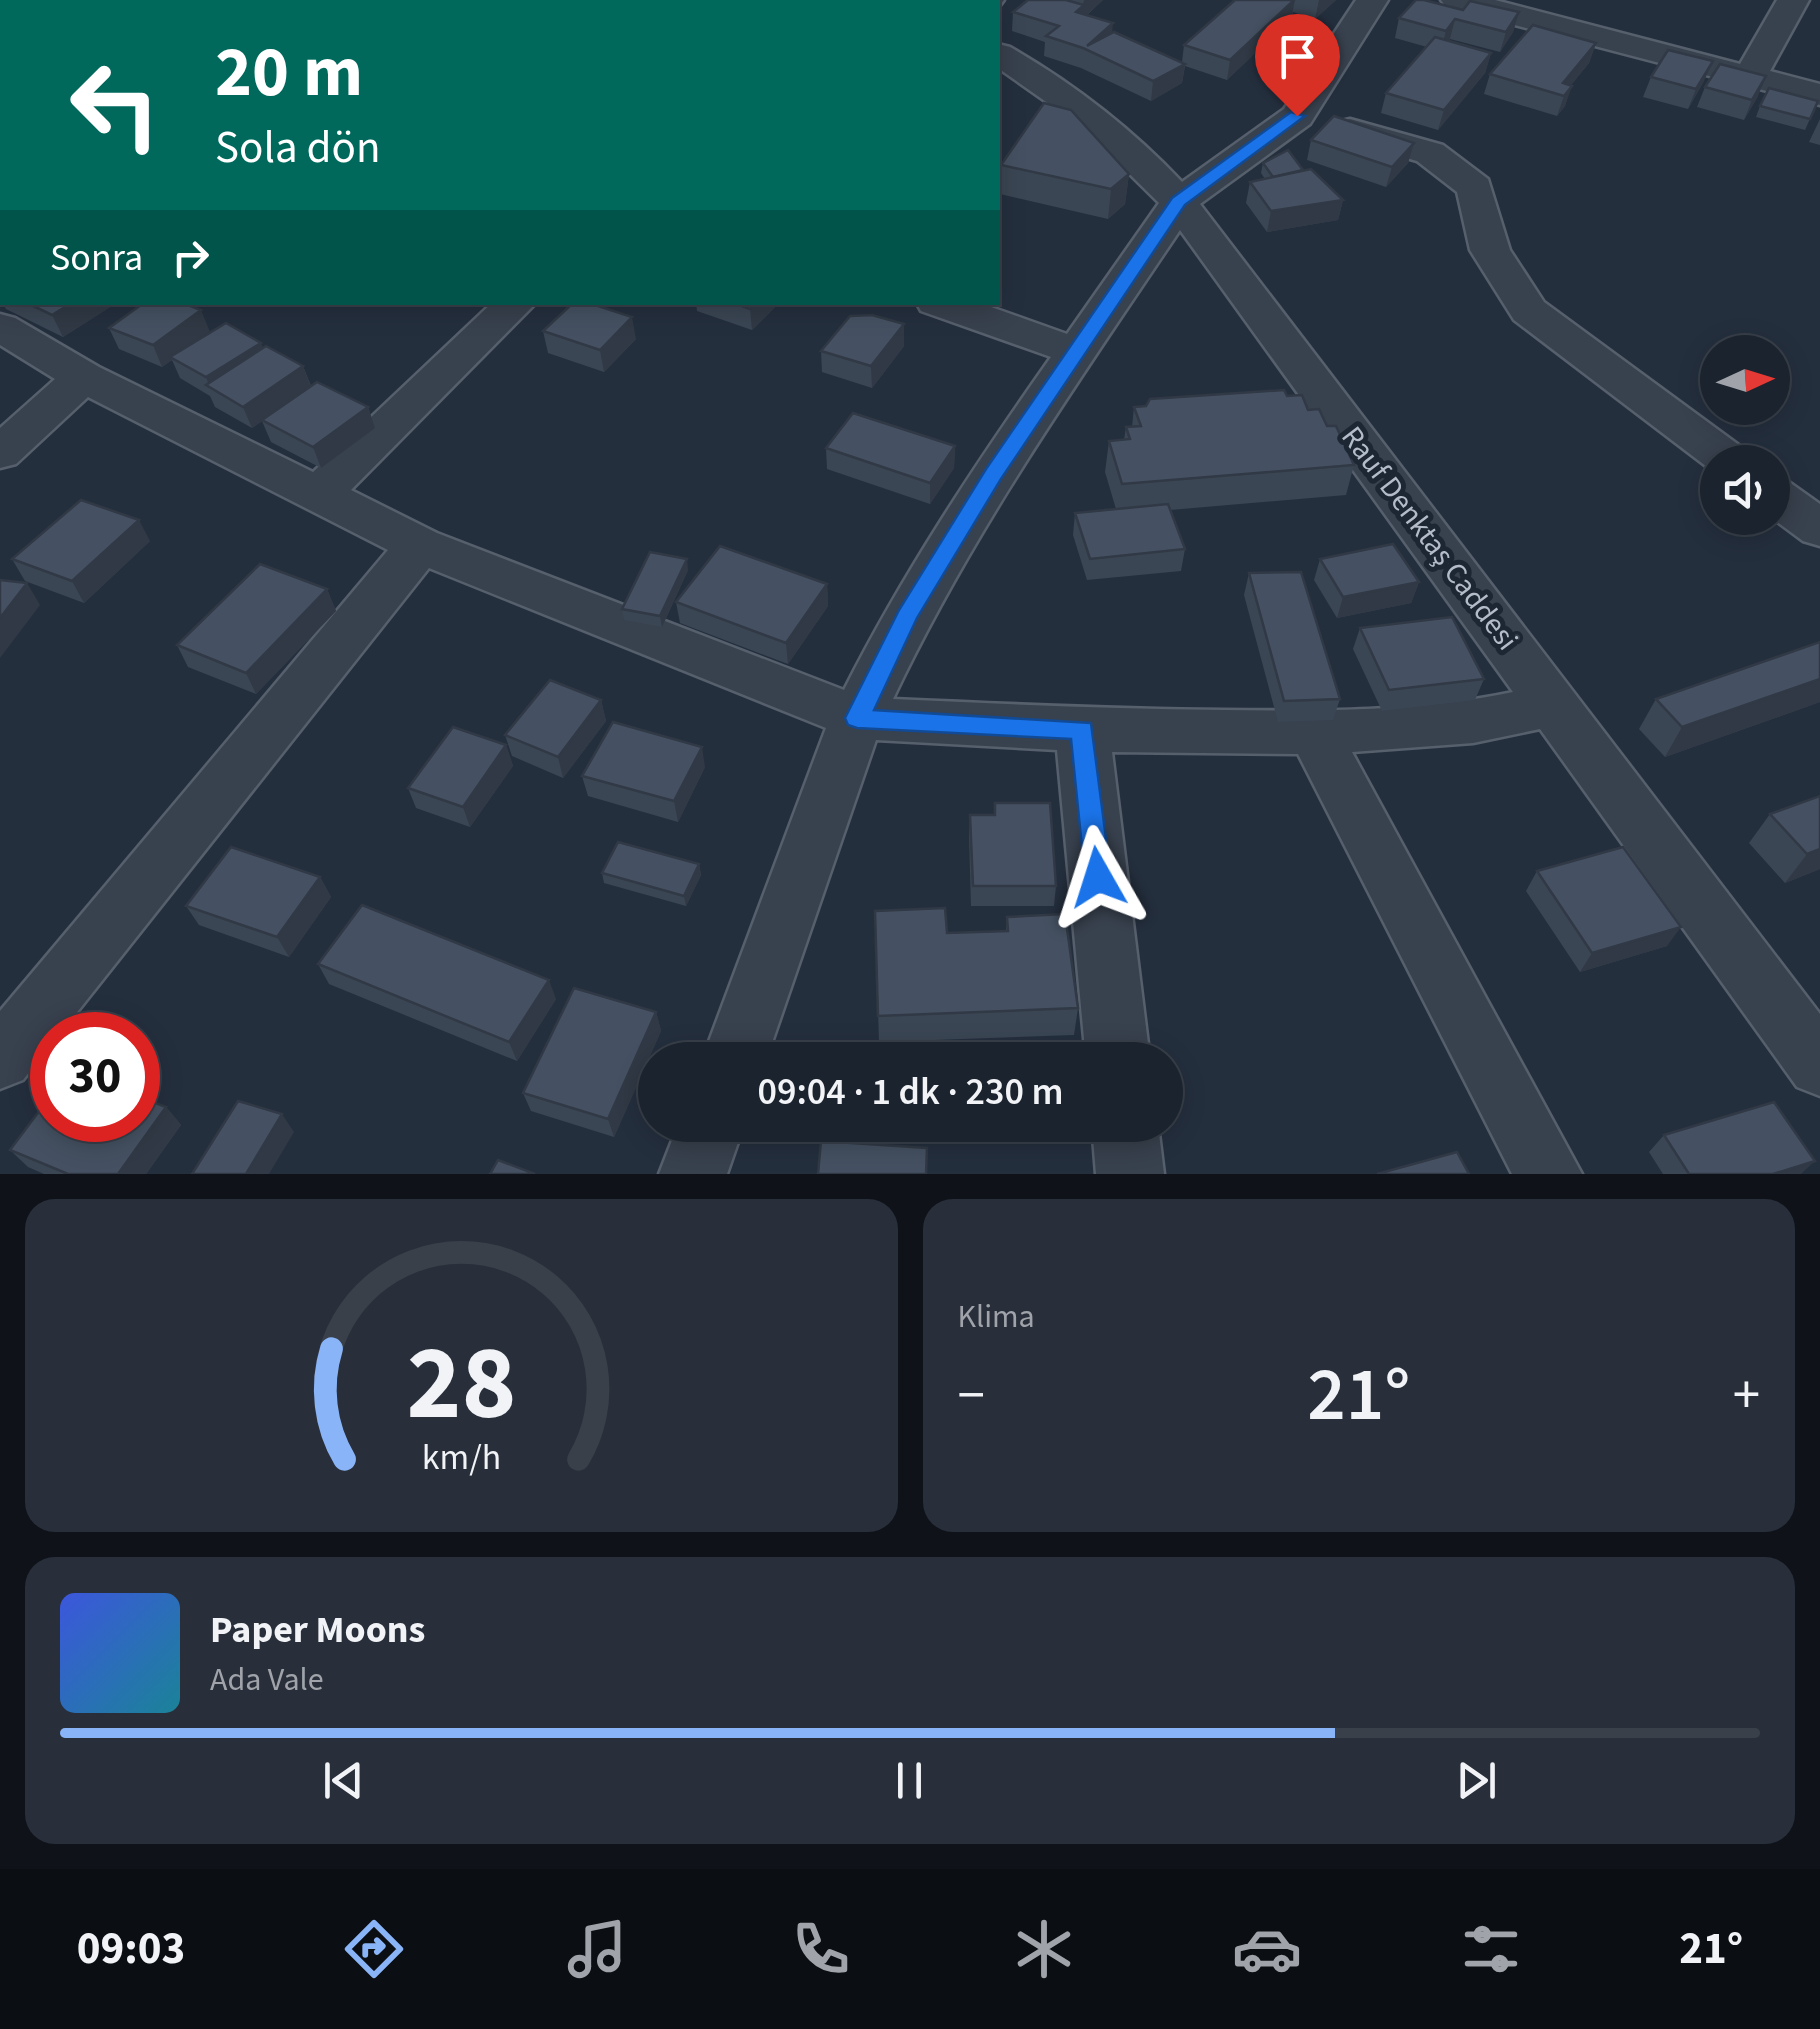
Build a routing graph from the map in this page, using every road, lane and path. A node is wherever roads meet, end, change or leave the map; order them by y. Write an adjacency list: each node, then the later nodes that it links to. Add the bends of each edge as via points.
1 (1372, 0): 7 (street)
2 (1456, 0): 5 (street)
3 (1793, 0): 5 (street)
4 (1000, 55): 8 (street, Rauf Denktaş Caddesi, via 1088,111)
5 (1750, 76): 6 (street)
6 (1820, 95)
7 (1297, 116): 8 (street); 14 (street, via 1430,152 1474,187 1490,250 1529,311)
8 (1178, 202): 12 (street); 20 (street, Rauf Denktaş Caddesi)
9 (514, 305): 16 (street)
10 (945, 305): 12 (street)
11 (0, 327): 13 (street)
12 (1078, 352): 21 (street, via 993,474 907,616)
13 (84, 377): 15 (street); 16 (street)
14 (1709, 445)
15 (0, 452)
16 (320, 492): 19 (street)
17 (1790, 506): 18 (street)
18 (1820, 529)
19 (420, 545): 21 (street); 26 (street)
20 (1554, 705): 23 (street, via 1472,722); 27 (street, Rauf Denktaş Caddesi)
21 (857, 718): 22 (street); 24 (street)
22 (1082, 730): 23 (street); 25 (street)
23 (1314, 733): 32 (street)
24 (740, 1042)
25 (1116, 1042)
26 (0, 1060)
27 (1820, 1065)
28 (705, 1142): 30 (street)
29 (1127, 1142): 31 (street)
30 (693, 1174)
31 (1130, 1174)
32 (1548, 1174)

